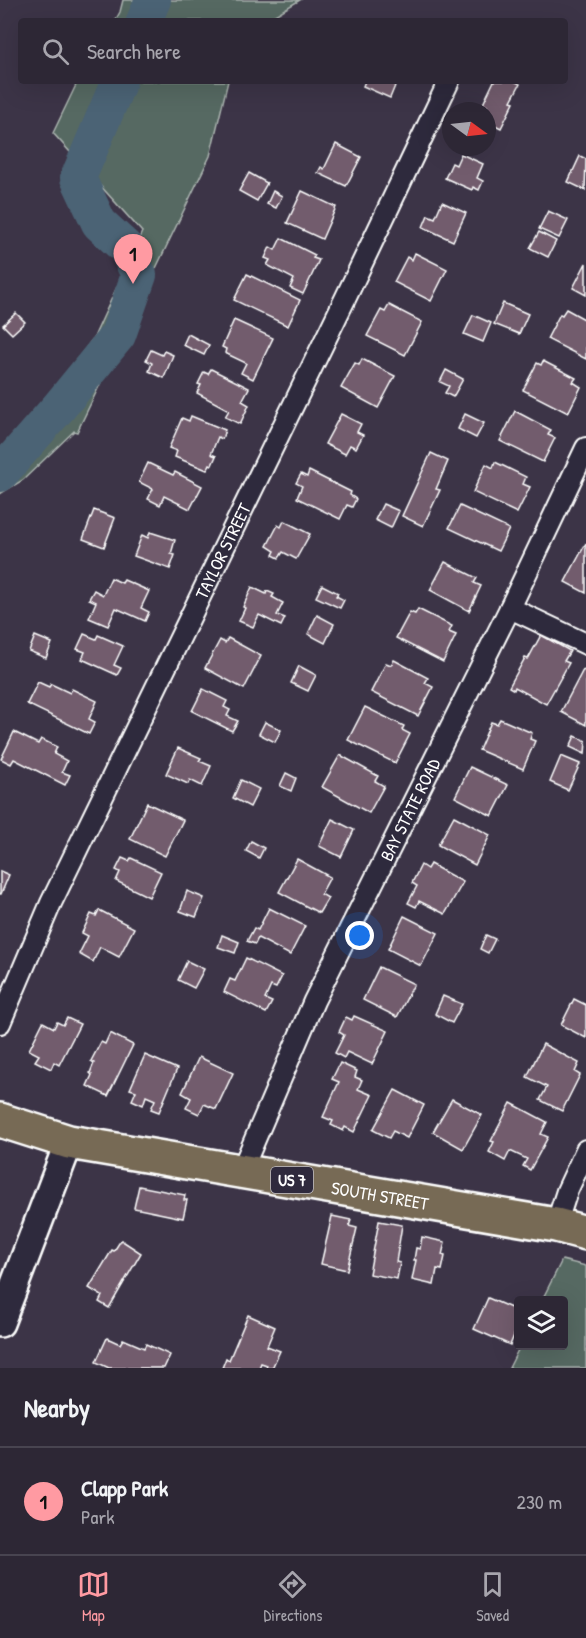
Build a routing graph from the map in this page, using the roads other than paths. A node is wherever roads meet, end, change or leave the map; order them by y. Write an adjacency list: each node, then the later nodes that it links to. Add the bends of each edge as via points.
1 (448, 84): 5 (street, TAYLOR STREET, via 51,903)
2 (586, 448): 3 (street, BAY STATE ROAD)
3 (510, 608): 4 (street); 9 (street, BAY STATE ROAD, via 314,1001)
4 (586, 644)
5 (0, 1023)
6 (0, 1120): 7 (highway, SOUTH STREET / US 7)
7 (69, 1142): 9 (highway, SOUTH STREET / US 7); 11 (street)
8 (586, 1150): 10 (street, via 567,1191)
9 (241, 1172): 10 (highway, SOUTH STREET / US 7)
10 (571, 1229)
11 (0, 1323)

